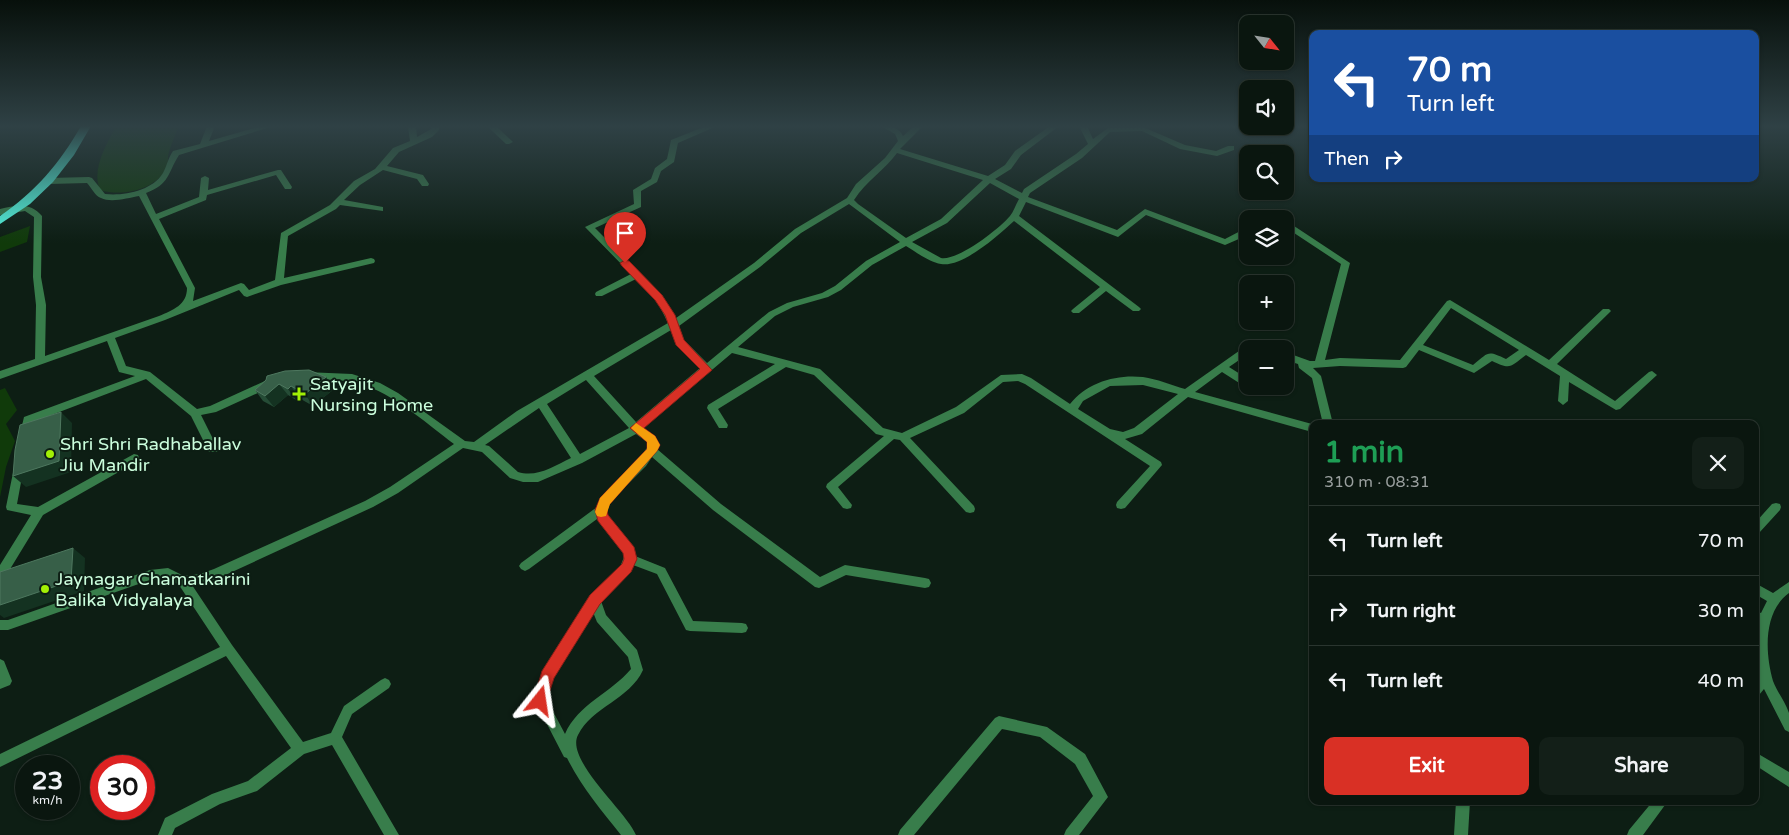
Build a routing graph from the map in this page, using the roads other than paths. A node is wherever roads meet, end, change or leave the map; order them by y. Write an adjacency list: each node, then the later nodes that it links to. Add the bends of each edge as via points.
1 (62, 165): 11 (main road)
2 (170, 165): 14 (street, via 164,177)
3 (665, 165): 29 (street, via 654,180 637,190 638,205 589,227)
4 (881, 165): 17 (street, via 859,186)
5 (944, 165): 10 (street)
6 (1009, 165): 10 (street)
7 (1065, 165): 16 (street, via 1034,185)
8 (382, 167): 12 (street, via 420,177); 18 (street, via 357,183)
9 (204, 178): 15 (street)
10 (989, 179): 16 (street); 27 (street, via 944,221)
11 (49, 181): 14 (street, via 89,180 106,197); 19 (main road)
12 (426, 184)
13 (288, 187): 15 (street, via 278,172)
14 (141, 192): 22 (street)
15 (203, 194): 22 (street, via 202,198)
16 (1024, 198): 23 (street); 26 (street, via 1118,234 1145,212 1225,242)
17 (850, 200): 27 (street); 37 (street, via 798,232)
18 (339, 202): 20 (street); 30 (street, via 284,236)
19 (21, 207): 21 (street); 24 (main road); 44 (street, via 38,216)
20 (380, 208)
21 (0, 212)
22 (156, 217): 34 (street, via 191,288 189,303)
23 (1014, 217): 27 (street, via 954,261 940,261); 31 (street)
24 (0, 221)
25 (1294, 229): 47 (street, via 1346,263)
26 (1239, 236)
27 (907, 243): 40 (street, via 869,263 825,295 772,314)
28 (371, 261): 30 (street)
29 (637, 275): 32 (street); 37 (street, via 665,306)
30 (279, 282): 34 (street, via 247,294 241,286)
31 (1106, 287): 33 (street); 35 (street)
32 (599, 294)
33 (1136, 309)
34 (179, 310): 38 (street)
35 (1076, 311)
36 (1606, 311): 48 (street)
37 (673, 325): 50 (street, via 680,342); 54 (street)
38 (110, 337): 44 (street); 53 (street, via 122,369)
39 (1416, 346): 41 (street, via 1474,369 1490,356 1507,364); 41 (street, via 1450,303); 47 (street, via 1403,364)
40 (732, 349): 46 (street); 50 (street)
41 (1526, 350): 48 (street)
42 (1239, 355): 49 (street)
43 (1294, 360): 45 (street)
44 (40, 361): 52 (street)
45 (1299, 362): 47 (street); 64 (street, via 1316,376)
46 (784, 363): 65 (street, via 712,408); 69 (street, via 817,372 880,431)
47 (1320, 364)
48 (1550, 365): 51 (street)
49 (1222, 367): 57 (street); 59 (street)
50 (707, 370): 67 (street)
51 (1565, 374): 55 (street, via 1616,406); 60 (street)
52 (0, 375)
53 (147, 375): 63 (street); 81 (street, via 28,420 11,507)
54 (587, 375): 61 (street); 67 (street)
55 (1652, 375)
56 (297, 376): 70 (street, via 352,378 377,386)
57 (1239, 378)
58 (278, 381): 63 (street)
59 (1186, 393): 62 (street, via 1143,381 1108,382 1080,398); 66 (street); 68 (street, via 1138,431 1123,436)
60 (1563, 401)
61 (541, 403): 71 (street); 75 (street)
62 (1071, 410): 68 (street); 69 (street, via 1028,381 1011,376 1001,379 960,410)
63 (195, 413): 72 (street)
64 (1327, 420)
65 (723, 426)
66 (1309, 427)
67 (635, 428): 73 (street, via 651,439); 75 (street)
68 (1107, 434): 77 (street, via 1157,465)
69 (897, 436): 76 (street, via 831,488); 79 (street)
70 (462, 444): 71 (street); 86 (street, via 369,504 218,573)
71 (475, 447): 75 (street, via 485,449 514,475 523,478 538,478)
72 (213, 449)
73 (652, 451): 80 (street, via 604,502); 87 (street, via 717,507 818,583 845,570)
74 (134, 458): 81 (street)
75 (578, 460)
76 (847, 505)
77 (1121, 505)
78 (1776, 507): 82 (street)
79 (970, 509)
80 (601, 510): 83 (street, via 602,517 630,551); 84 (street)
81 (39, 512): 85 (street)
82 (1759, 526)
83 (631, 559): 91 (street); 94 (street, via 661,570 690,626)
84 (525, 566)
85 (0, 575)
86 (183, 581): 93 (street, via 168,574 150,575 8,625); 95 (street)
87 (925, 583)
88 (1789, 587): 90 (street)
89 (1759, 590): 90 (street)
90 (1774, 598): 92 (street)
91 (595, 600): 106 (street, via 547,676 540,701); 106 (street, via 601,618 633,654 637,670 627,684 594,708 574,728 568,746)
92 (1760, 618): 97 (street)
93 (0, 625)
94 (742, 628)
95 (228, 649): 103 (street); 104 (street)
96 (0, 665): 98 (street, via 6,681)
97 (1766, 678): 100 (street); 101 (street)
98 (0, 683)
99 (385, 684): 102 (street, via 348,710)
100 (1759, 686)
101 (1789, 726)
102 (335, 738): 103 (street); 111 (street)
103 (300, 749): 110 (street, via 252,786 170,822)
104 (0, 761)
105 (1759, 761): 107 (street)
106 (575, 762): 112 (street)
107 (1789, 780)
108 (1463, 805): 115 (street)
109 (1659, 805): 116 (street)
110 (165, 835)
111 (392, 835)
112 (629, 835)
113 (905, 835): 114 (street, via 999,722 1043,731 1080,759 1101,798)
114 (1071, 835)
115 (1461, 835)
116 (1634, 835)

